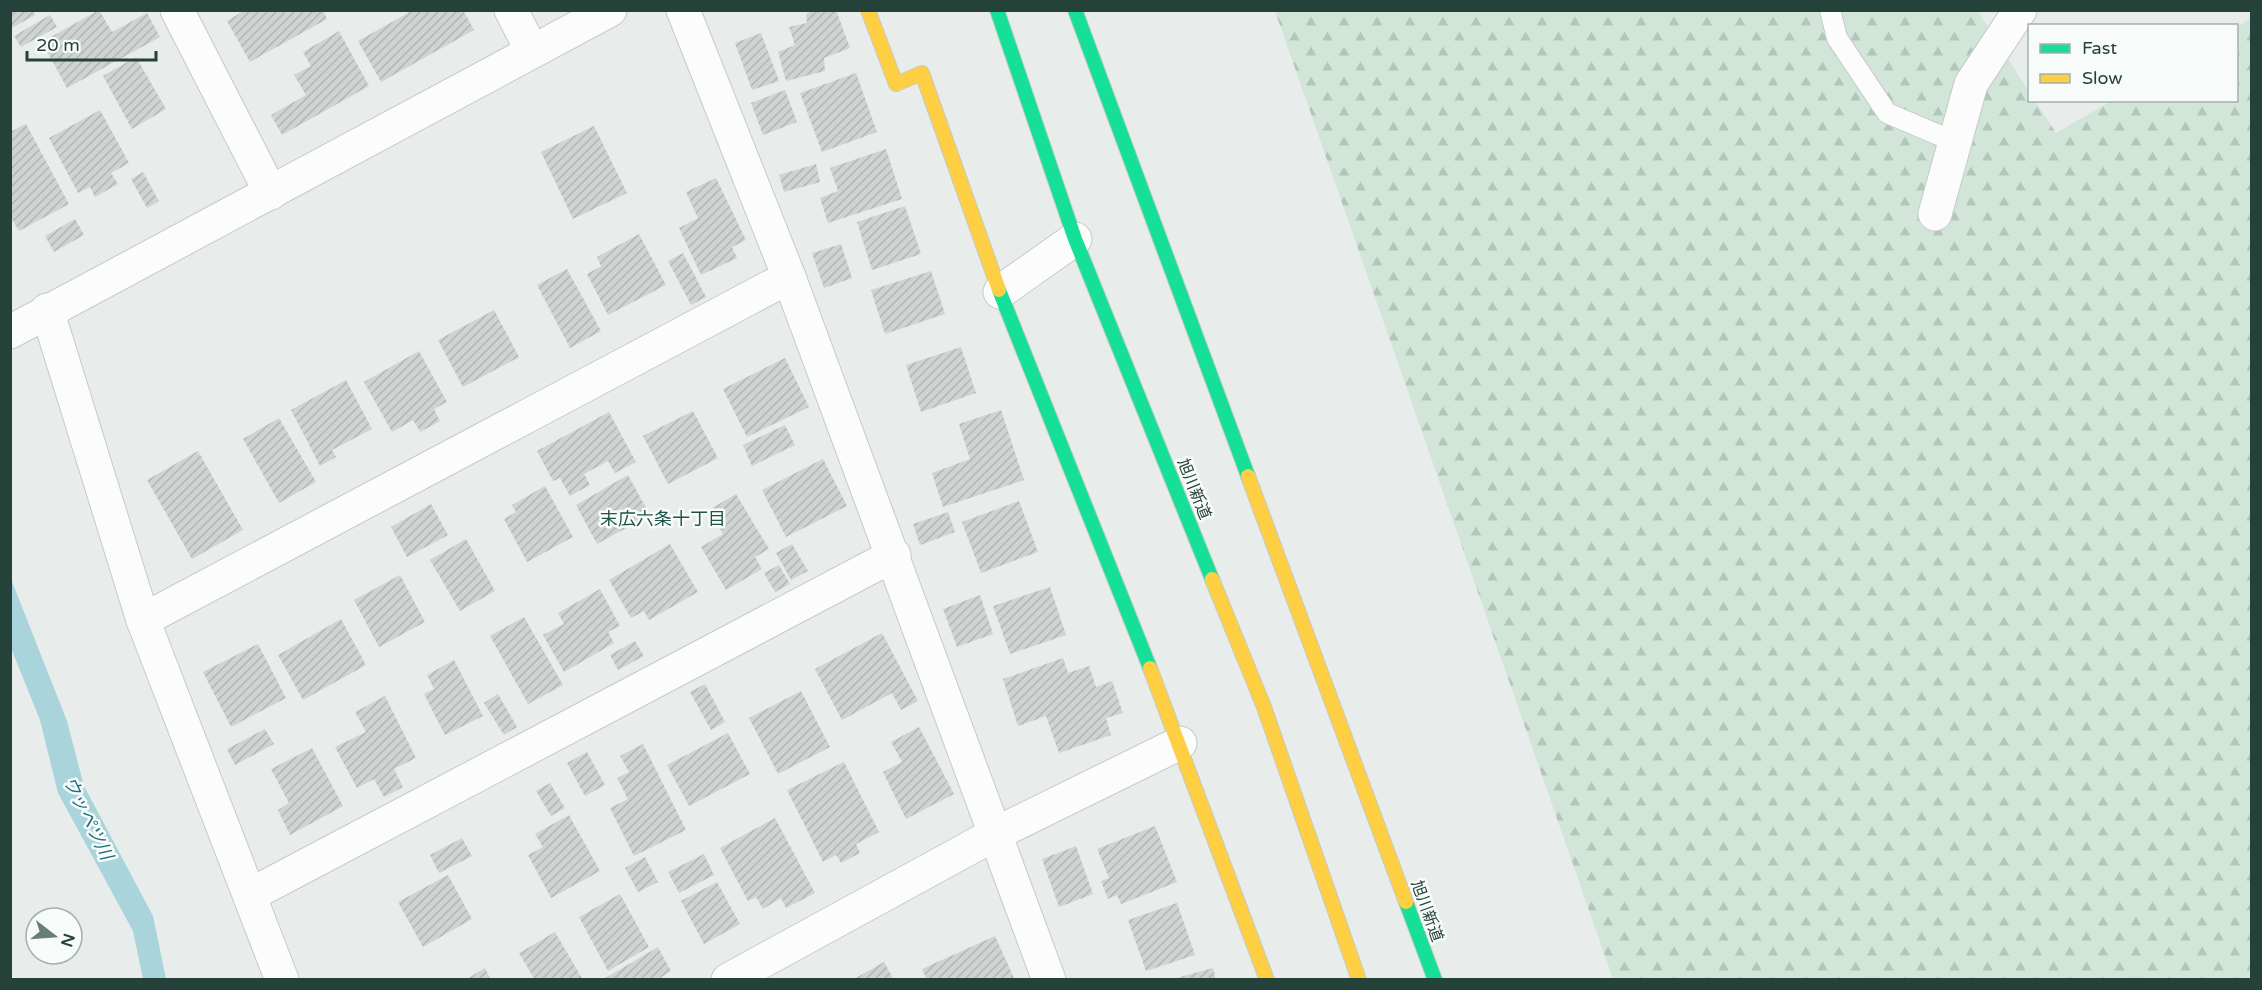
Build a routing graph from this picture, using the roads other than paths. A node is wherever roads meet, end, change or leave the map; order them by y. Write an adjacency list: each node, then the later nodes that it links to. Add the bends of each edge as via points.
1 (177, 10): 12 (street)
2 (511, 10): 10 (street)
3 (610, 10): 10 (street)
4 (683, 10): 15 (street)
5 (868, 10): 16 (main road, via 896,84 922,73)
6 (997, 10): 14 (main road, 旭川新道)
7 (1075, 10): 29 (main road, 旭川新道)
8 (1830, 10): 11 (lane, via 1837,38 1887,113)
9 (2020, 10): 11 (street, via 1971,84)
10 (532, 51): 12 (street)
11 (1955, 142): 13 (street)
12 (271, 193): 17 (street)
13 (1935, 214)
14 (1075, 239): 16 (street); 24 (main road, 旭川新道, via 1264,707)
15 (789, 278): 19 (street); 20 (street)
16 (999, 292): 21 (main road)
17 (47, 310): 18 (street); 20 (street)
18 (10, 332)
19 (894, 555): 22 (street); 23 (street)
20 (144, 620): 23 (street)
21 (1180, 743): 22 (street); 28 (main road)
22 (997, 832): 26 (street); 27 (street)
23 (250, 895): 25 (street)
24 (1354, 978)
25 (282, 980)
26 (728, 980)
27 (1050, 980)
28 (1267, 980)
29 (1435, 980)

